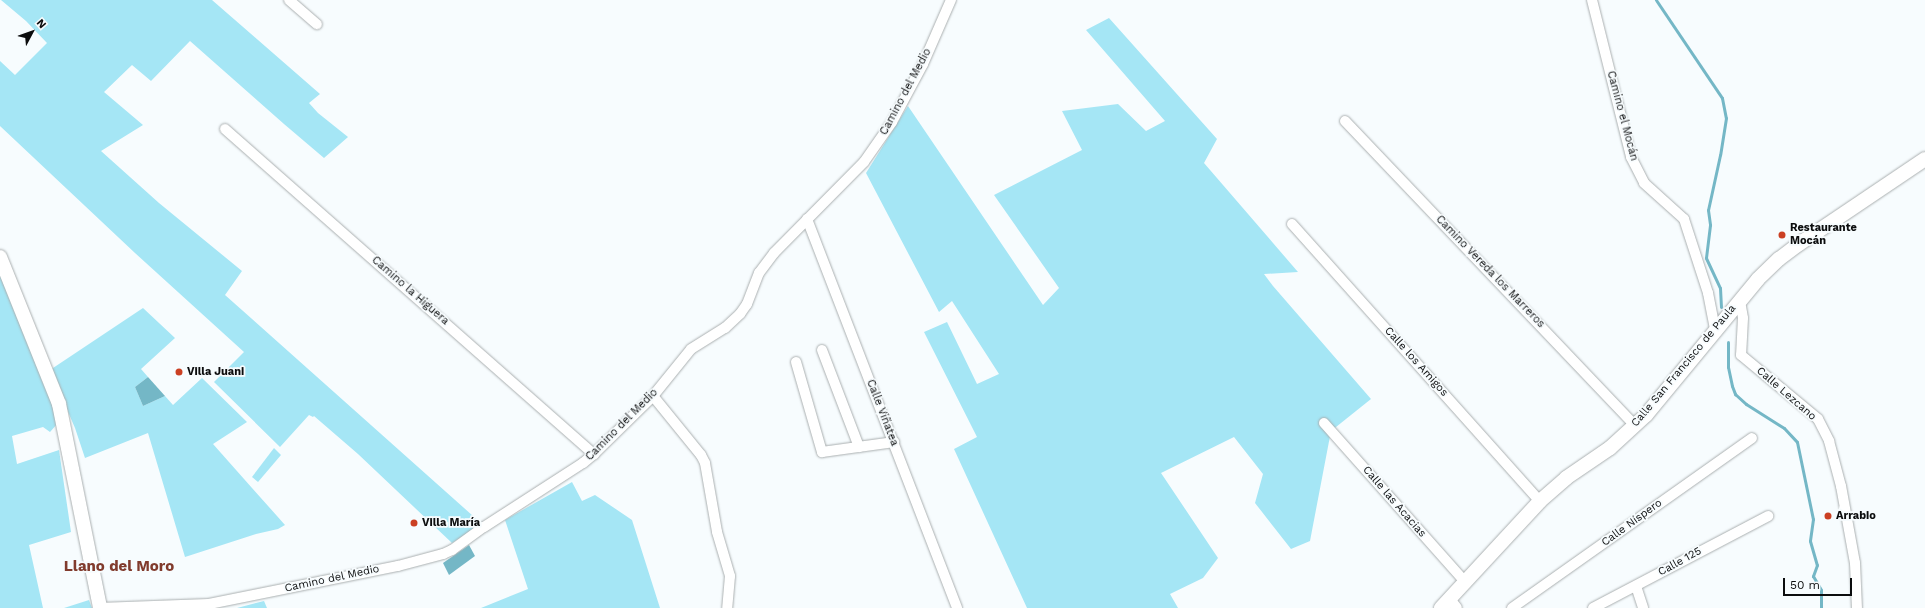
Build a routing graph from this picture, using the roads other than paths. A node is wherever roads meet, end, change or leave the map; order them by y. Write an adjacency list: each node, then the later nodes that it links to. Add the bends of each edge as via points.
1 (289, 0): 4 (street)
2 (951, 0): 8 (street, Camino del Medio, via 923,64 892,122 864,162)
3 (1592, 0): 12 (street, Camino el Mocán, via 1631,157 1644,183 1684,219 1708,293)
4 (317, 24)
5 (1345, 120): 17 (street, Camino Vereda los Marreros)
6 (225, 129): 21 (street, Camino la Higuera)
7 (1925, 159): 11 (main road, Calle San Francisco de Paula, via 1794,248 1758,279)
8 (807, 219): 15 (street, Camino del Medio, via 765,263 740,314 725,328 691,349); 19 (street, Calle Viñatea)
9 (1292, 224): 22 (street, Calle los Amigos)
10 (0, 257): 27 (main road, via 59,404)
11 (1740, 301): 12 (main road, Calle San Francisco de Paula); 33 (street, Calle Lezcano, via 1743,318 1741,355 1818,419 1829,440 1841,486 1855,563)
12 (1715, 330): 17 (main road, Calle San Francisco de Paula)
13 (822, 350): 20 (street)
14 (796, 362): 20 (street, via 822,452)
15 (652, 396): 21 (street, Camino del Medio); 28 (street, via 702,455 705,463 717,532 730,576)
16 (1324, 423): 24 (street, Calle las Acacias)
17 (1635, 425): 22 (main road, Calle San Francisco de Paula, via 1610,448 1566,478)
18 (1752, 438): 30 (street, Calle Níspero)
19 (894, 442): 20 (street); 29 (street, Calle Viñatea)
20 (859, 447)
21 (594, 454): 27 (street, Camino del Medio, via 443,554 398,566 208,604)
22 (1540, 501): 24 (main road, Calle San Francisco de Paula)
23 (1768, 516): 25 (street, Calle 125)
24 (1465, 582): 26 (main road, Calle San Francisco de Paula)
25 (1636, 586): 31 (street, Calle 125); 32 (street)
26 (1449, 605)
27 (100, 608)
28 (727, 608)
29 (957, 608)
30 (1512, 608)
31 (1593, 608)
32 (1643, 608)
33 (1857, 608)

